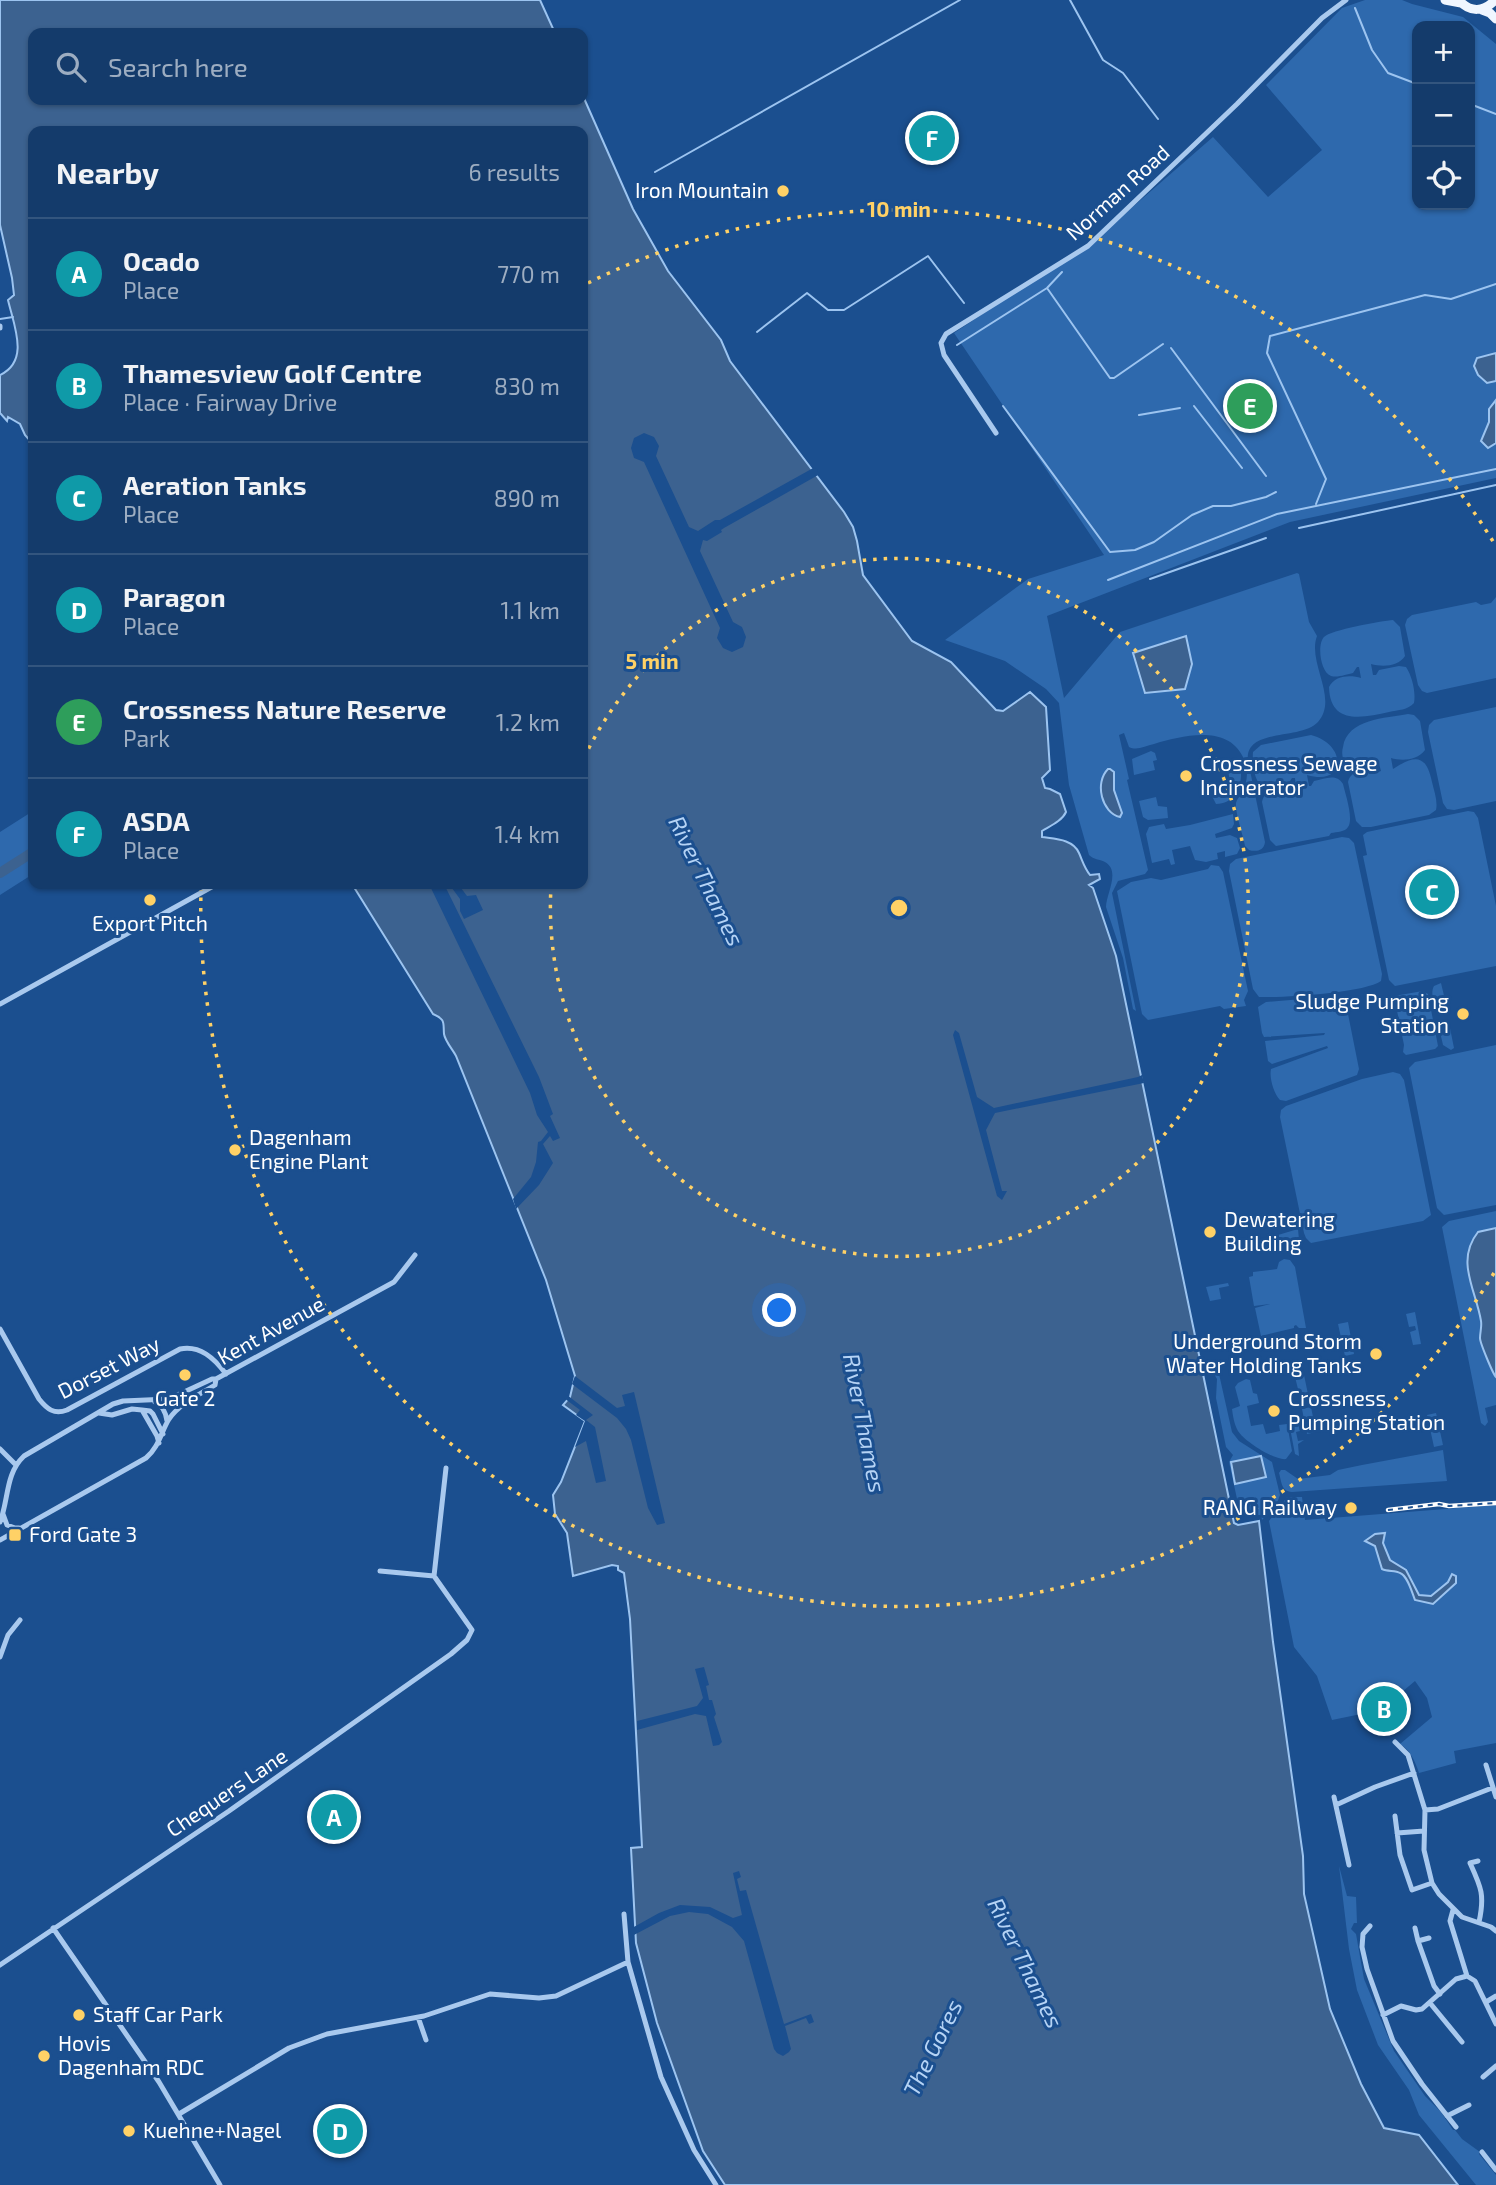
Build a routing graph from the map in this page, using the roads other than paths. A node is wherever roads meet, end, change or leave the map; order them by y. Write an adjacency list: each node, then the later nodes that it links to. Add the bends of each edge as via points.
1 (1346, 0): 7 (street, Norman Road, via 1322,18 1088,246 946,334 941,343 944,355)
2 (1445, 0): 4 (main road)
3 (1495, 0): 5 (main road)
4 (1460, 1): 5 (main road, via 1470,9)
5 (1482, 10): 6 (main road)
6 (1496, 19)
7 (996, 433)
8 (208, 889): 9 (street)
9 (0, 1004)
10 (415, 1255): 12 (street, Kent Avenue, via 394,1282)
11 (0, 1329): 12 (street, Dorset Way, via 38,1399 54,1412 67,1410 188,1347 206,1354)
12 (226, 1374): 13 (street, Kent Avenue)
13 (216, 1379): 14 (street, Kent Avenue); 17 (street, via 215,1385 186,1402)
14 (153, 1401): 16 (street, Kent Avenue, via 123,1401); 17 (street)
15 (142, 1410): 16 (street); 18 (street, via 153,1413); 19 (street)
16 (96, 1414): 21 (street)
17 (167, 1421): 18 (street)
18 (163, 1433): 19 (street)
19 (159, 1443): 25 (street, via 140,1462)
20 (0, 1449): 21 (street)
21 (16, 1465): 23 (street)
22 (446, 1468): 28 (street)
23 (3, 1514): 24 (street); 25 (street, via 9,1526)
24 (0, 1522)
25 (22, 1527): 26 (street)
26 (0, 1540)
27 (380, 1571): 28 (street)
28 (434, 1576): 49 (street, Chequers Lane, via 472,1629 467,1640 229,1811)
29 (20, 1620): 30 (street)
30 (0, 1657)
31 (1395, 1742): 33 (street, via 1408,1755)
32 (1486, 1765): 34 (street)
33 (1414, 1773): 37 (street); 38 (street)
34 (1492, 1788): 36 (street); 38 (street)
35 (1334, 1797): 37 (street)
36 (1496, 1797)
37 (1336, 1805): 43 (street)
38 (1425, 1810): 40 (street)
39 (1395, 1816): 41 (street)
40 (1424, 1831): 41 (street); 44 (street)
41 (1397, 1833): 44 (street, via 1412,1890)
42 (1478, 1861): 47 (street, via 1469,1863 1482,1889)
43 (1349, 1865)
44 (1432, 1882): 45 (street)
45 (1453, 1910): 47 (street); 56 (street, via 1450,1922)
46 (624, 1914): 54 (street)
47 (1479, 1922): 51 (street)
48 (1370, 1926): 61 (street, via 1363,1934 1362,1947)
49 (53, 1928): 55 (street, Chequers Lane); 69 (street)
50 (1415, 1928): 53 (street)
51 (1496, 1931)
52 (1429, 1938): 53 (street)
53 (1418, 1941): 57 (street)
54 (628, 1962): 62 (street, via 556,1996 490,1994); 77 (street, via 661,2077 694,2150)
55 (0, 1965)
56 (1467, 1976): 57 (street, via 1456,1979); 59 (street, via 1475,1981)
57 (1440, 1994): 60 (street)
58 (1496, 1996): 59 (street)
59 (1486, 2002): 63 (street)
60 (1430, 2003): 61 (street, via 1420,2010 1401,2006); 65 (street)
61 (1383, 2015): 70 (street, via 1396,2049)
62 (418, 2017): 64 (street); 69 (street, via 327,2034 289,2048)
63 (1496, 2024)
64 (426, 2040)
65 (1462, 2042)
66 (1496, 2066): 67 (street)
67 (1483, 2077)
68 (1469, 2105): 70 (street)
69 (179, 2114): 76 (street)
70 (1447, 2116): 71 (street)
71 (1456, 2127)
72 (1482, 2152): 74 (street)
73 (1496, 2156): 74 (street)
74 (1489, 2161): 75 (street)
75 (1496, 2170)
76 (220, 2185)
77 (716, 2185)

